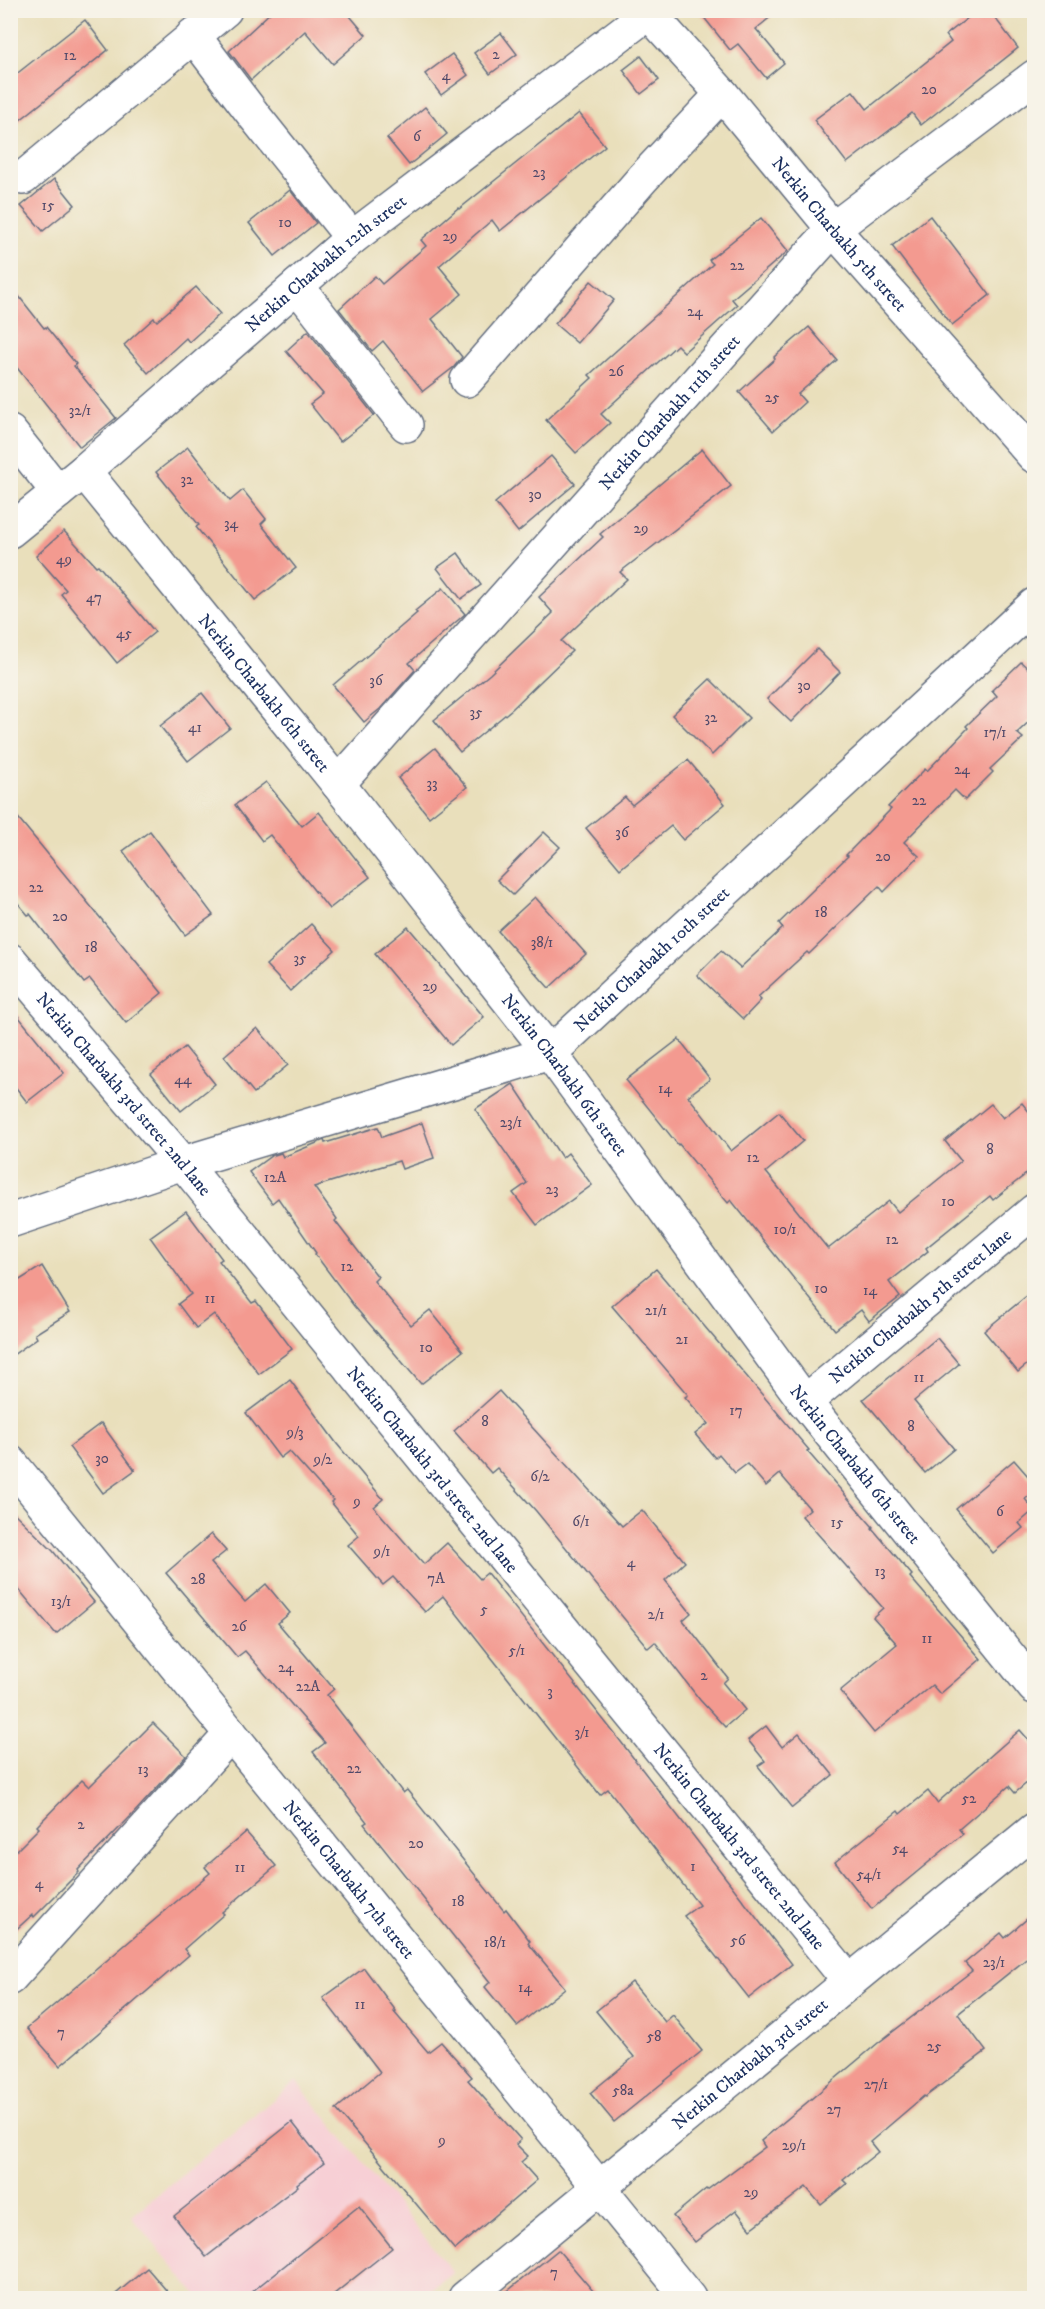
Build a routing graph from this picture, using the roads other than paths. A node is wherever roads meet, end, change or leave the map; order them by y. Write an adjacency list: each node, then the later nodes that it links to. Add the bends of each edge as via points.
1 (225, 10): 3 (street)
2 (649, 12): 5 (street, Nerkin Charbakh 5th street); 8 (street, Nerkin Charbakh 12th street)
3 (193, 35): 6 (street); 8 (street)
4 (1035, 77): 7 (street, Nerkin Charbakh 11th street)
5 (722, 94): 7 (street, Nerkin Charbakh 5th street); 10 (street)
6 (22, 178)
7 (833, 229): 13 (street, Nerkin Charbakh 5th street); 18 (street, Nerkin Charbakh 11th street)
8 (352, 238): 9 (street, Nerkin Charbakh 12th street)
9 (297, 286): 11 (street); 14 (street, Nerkin Charbakh 12th street)
10 (466, 380)
11 (406, 425)
12 (10, 432): 15 (street)
13 (1035, 456)
14 (84, 471): 15 (street, Nerkin Charbakh 12th street); 18 (street, Nerkin Charbakh 6th street)
15 (58, 492): 16 (street, Nerkin Charbakh 12th street)
16 (10, 531)
17 (1035, 605): 20 (street, Nerkin Charbakh 10th street)
18 (338, 784): 20 (street, Nerkin Charbakh 6th street)
19 (10, 960): 21 (street, Nerkin Charbakh 3rd street 2nd lane)
20 (550, 1053): 21 (street, Nerkin Charbakh 10th street); 24 (street, Nerkin Charbakh 6th street)
21 (183, 1163): 23 (street, Nerkin Charbakh 10th street); 30 (street, Nerkin Charbakh 3rd street 2nd lane)
22 (1035, 1211): 24 (street, Nerkin Charbakh 5th street lane)
23 (10, 1221)
24 (805, 1401): 26 (street, Nerkin Charbakh 6th street)
25 (10, 1462): 27 (street, Nerkin Charbakh 7th street)
26 (1035, 1687)
27 (231, 1734): 29 (street); 31 (street, Nerkin Charbakh 7th street)
28 (1035, 1830): 30 (street, Nerkin Charbakh 3rd street)
29 (10, 1978)
30 (849, 1981): 31 (street, Nerkin Charbakh 3rd street)
31 (599, 2188): 32 (street, Nerkin Charbakh 3rd street); 33 (street, Nerkin Charbakh 7th street)
32 (465, 2298)
33 (689, 2298)

